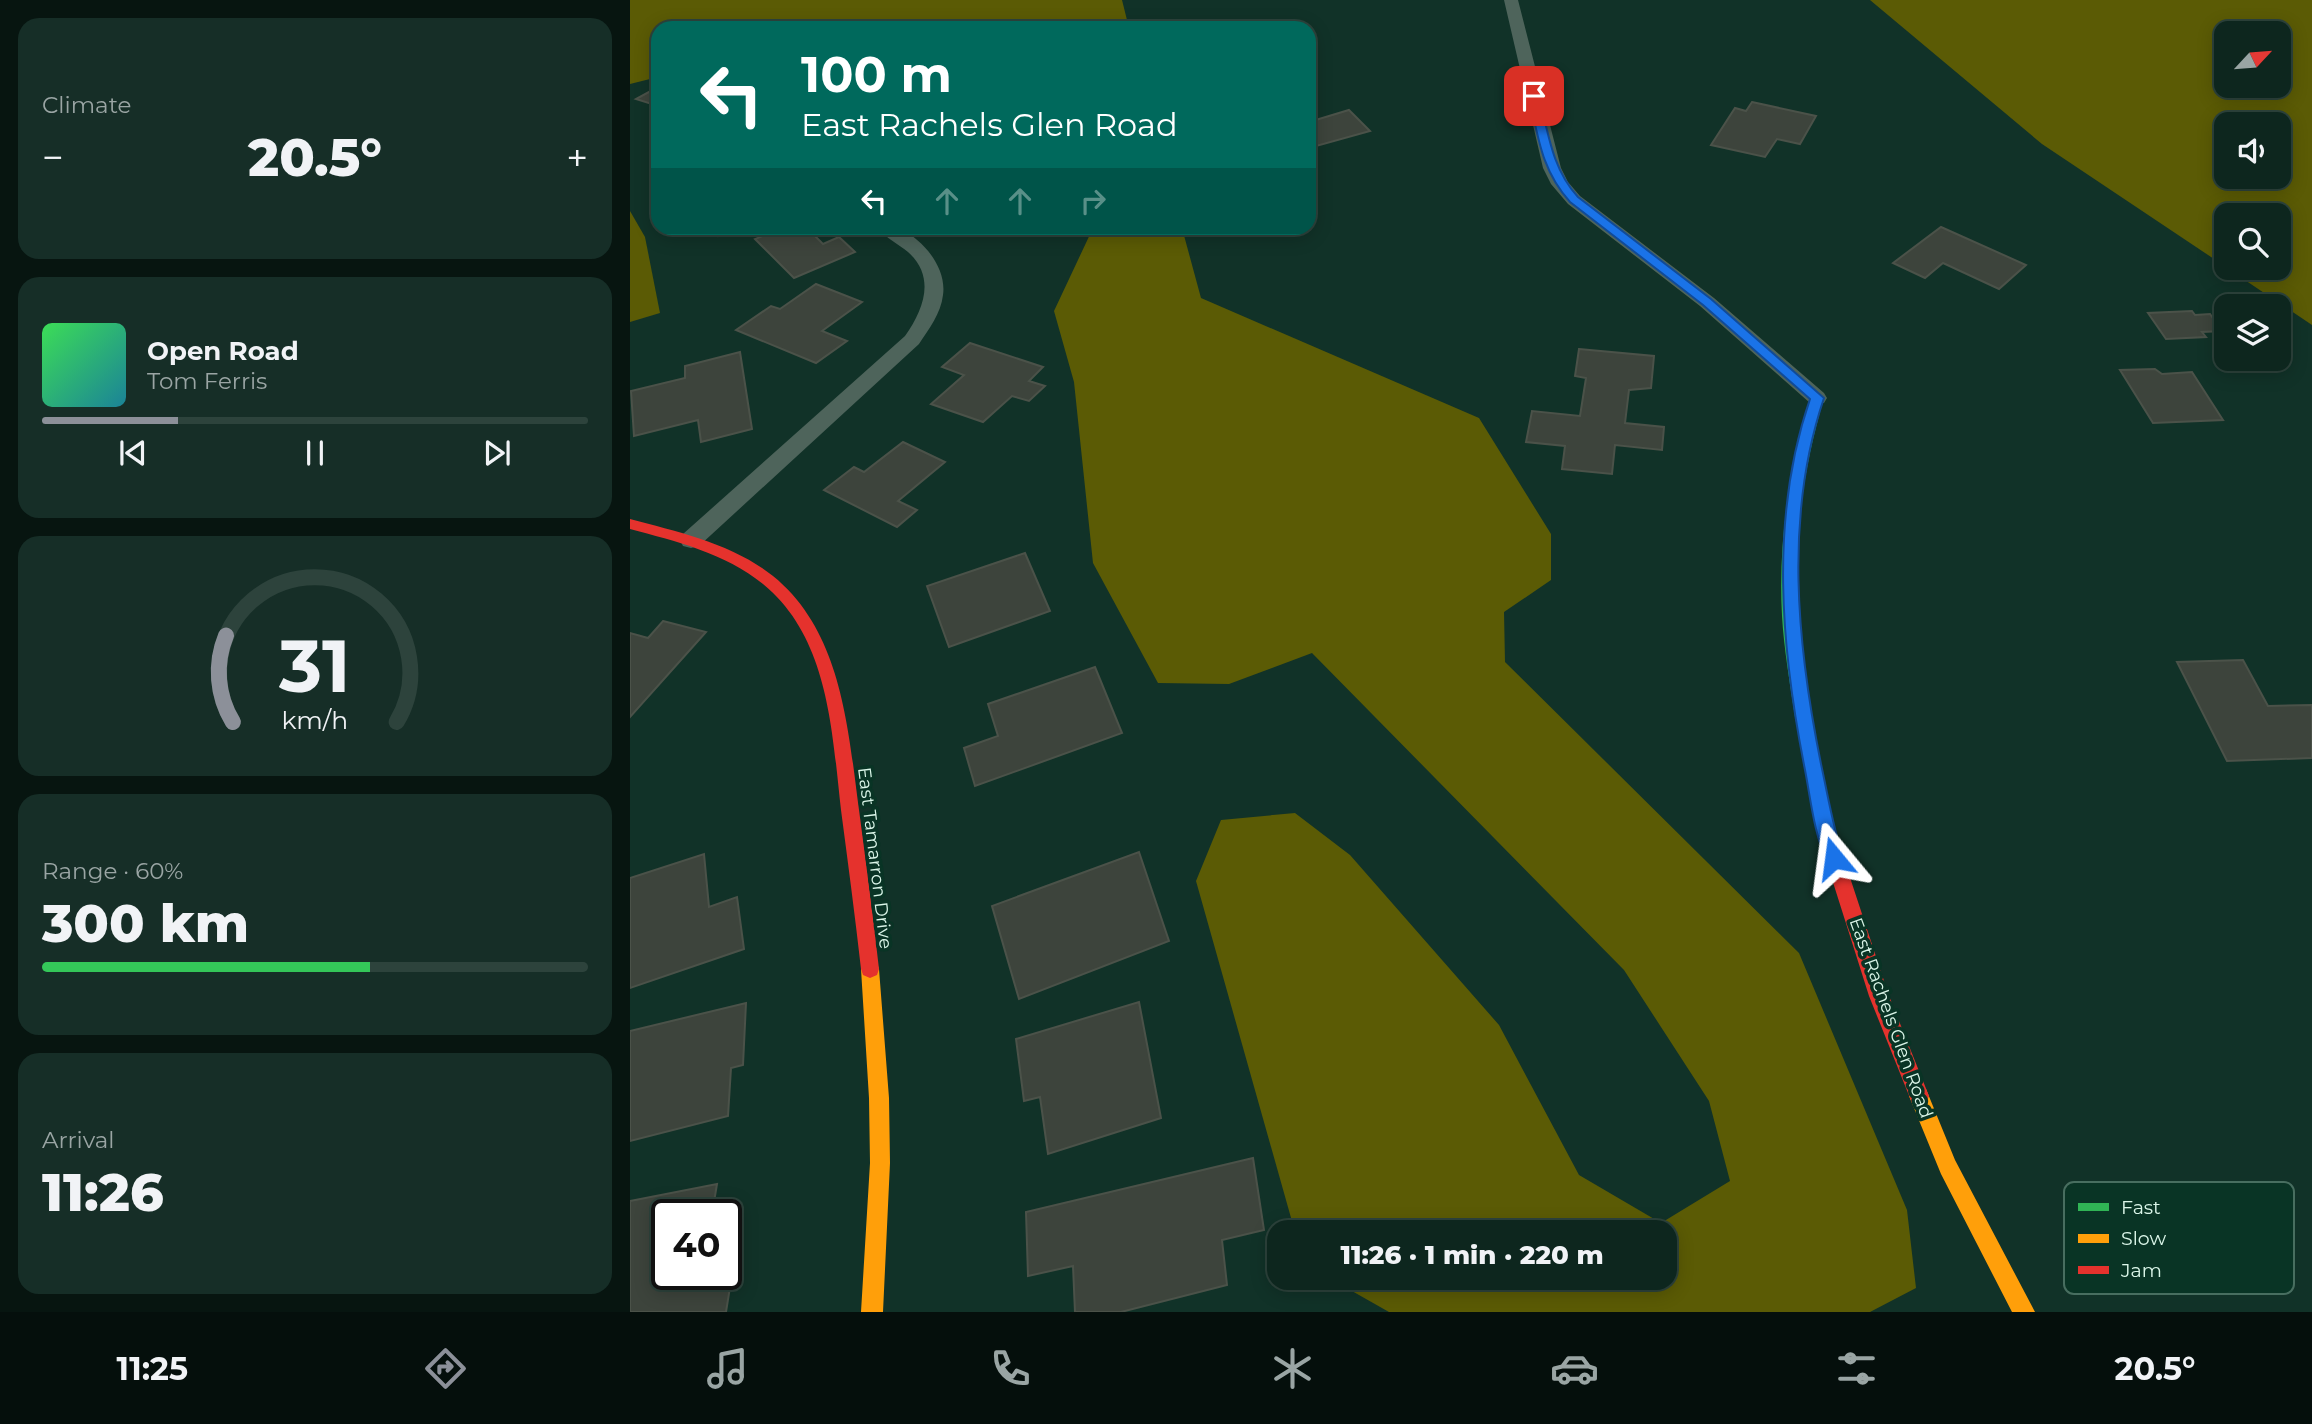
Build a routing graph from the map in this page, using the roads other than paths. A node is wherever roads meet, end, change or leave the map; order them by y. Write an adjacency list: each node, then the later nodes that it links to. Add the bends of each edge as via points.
1 (1511, 0): 3 (lane, East Rachels Glen Road, via 1552,169 1560,184)
2 (896, 235): 5 (lane, via 930,268 934,300 925,323 912,340)
3 (1817, 398): 7 (street, East Rachels Glen Road, via 1805,433 1796,494 1789,601 1803,715 1827,835 1879,996 1948,1167)
4 (630, 524): 5 (street, East Tamarron Drive)
5 (691, 540): 6 (street, East Tamarron Drive, via 749,566 780,592 809,630 831,682 878,1064 881,1175)
6 (872, 1312)
7 (2024, 1312)

